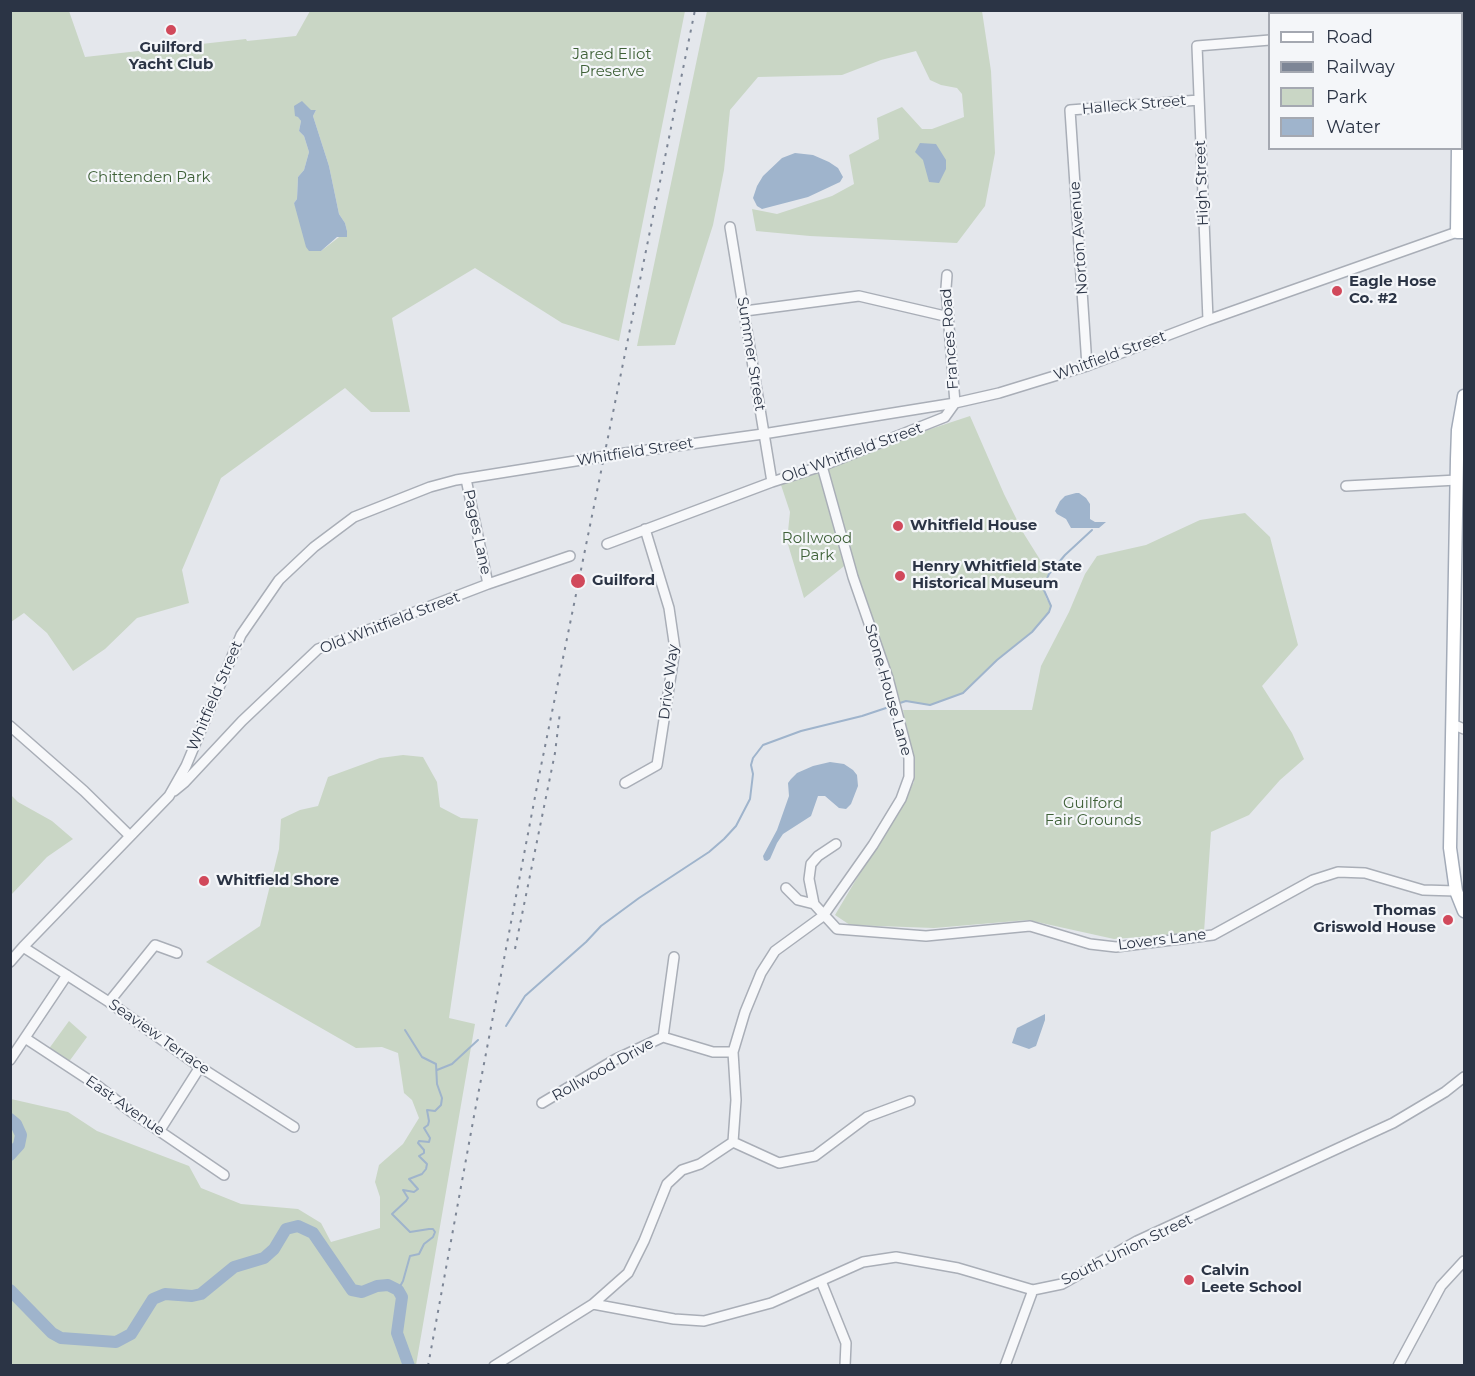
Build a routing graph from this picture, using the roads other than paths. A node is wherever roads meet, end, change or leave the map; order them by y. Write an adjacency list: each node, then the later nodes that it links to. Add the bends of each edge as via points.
1 (1268, 40): 2 (street, High Street, via 1197,46)
2 (1199, 100): 3 (street, Halleck Street); 10 (street, High Street)
3 (1070, 110): 11 (street, Norton Avenue)
4 (1458, 150): 6 (main road)
5 (730, 227): 8 (street, Summer Street)
6 (1461, 232): 10 (street, Whitfield Street)
7 (947, 275): 9 (street, Frances Road)
8 (745, 311): 9 (street, via 859,296); 14 (street, Summer Street)
9 (949, 317): 13 (street, Frances Road)
10 (1208, 320): 11 (street, Whitfield Street)
11 (1088, 366): 13 (street, Whitfield Street)
12 (1464, 396): 17 (main road, via 1458,430)
13 (955, 403): 14 (street, Whitfield Street); 15 (street, Old Whitfield Street, via 938,421)
14 (763, 434): 16 (street, Whitfield Street, bridge); 18 (street, Summer Street)
15 (822, 466): 18 (street, Old Whitfield Street); 38 (street, Stone House Lane, via 909,758 909,777 901,799)
16 (466, 479): 24 (street, Pages Lane); 28 (street, Whitfield Street, via 430,487 354,517 296,563 274,586 241,635)
17 (1457, 480): 19 (street); 21 (main road)
18 (772, 482): 20 (street, Old Whitfield Street)
19 (1346, 486)
20 (645, 529): 22 (street, Old Whitfield Street); 30 (street, Drive Way, via 669,608 675,649 657,765)
21 (1460, 534): 25 (main road)
22 (607, 544)
23 (570, 556): 24 (street, Old Whitfield Street)
24 (489, 584): 29 (street, Old Whitfield Street, via 318,649)
25 (1452, 724): 27 (street); 35 (main road, via 1450,848)
26 (10, 726): 32 (street)
27 (1464, 729)
28 (193, 748): 29 (street); 31 (street, Whitfield Street)
29 (210, 756): 31 (street, Old Whitfield Street)
30 (625, 783)
31 (169, 796): 32 (street, Whitfield Street)
32 (130, 836): 39 (street, Whitfield Street)
33 (836, 844): 36 (street, via 811,864 809,879)
34 (786, 888): 36 (street, via 798,900)
35 (1456, 891): 37 (main road); 38 (street, Lovers Lane, via 1423,890 1365,873 1338,872 1313,880 1213,935 1116,947 1090,944 1030,926 926,936 837,929)
36 (814, 904): 38 (street)
37 (1464, 911)
38 (823, 916): 47 (street, Stone House Lane, via 775,951 745,1011)
39 (23, 947): 42 (street, Whitfield Street); 43 (street, Seaview Terrace)
40 (177, 953): 44 (street, via 155,945)
41 (674, 957): 45 (street)
42 (10, 962)
43 (67, 975): 44 (street, Seaview Terrace); 46 (street)
44 (109, 1002): 49 (street, Seaview Terrace)
45 (663, 1037): 47 (street, Rollwood Drive, via 713,1052); 52 (street, Rollwood Drive, via 616,1059)
46 (24, 1038): 48 (street); 54 (street, East Avenue)
47 (733, 1052): 55 (street, Stone House Lane)
48 (10, 1060)
49 (200, 1067): 53 (street, Seaview Terrace); 54 (street)
50 (1464, 1077): 59 (street, South Union Street, via 1393,1123 1137,1241 1062,1284)
51 (910, 1101): 55 (street, via 867,1118 815,1156 779,1163)
52 (542, 1103)
53 (294, 1127)
54 (160, 1130): 56 (street, East Avenue)
55 (734, 1142): 60 (street, via 700,1164 682,1170 667,1184 628,1274)
56 (224, 1175)
57 (1464, 1261): 64 (street, via 1441,1286)
58 (821, 1281): 59 (street, South Union Street, via 863,1262 896,1257 958,1268); 60 (street, South Union Street, via 771,1303 704,1321); 62 (street, via 846,1343)
59 (1033, 1290): 63 (street)
60 (593, 1304): 61 (street)
61 (494, 1365)
62 (845, 1365)
63 (1005, 1365)
64 (1398, 1365)

